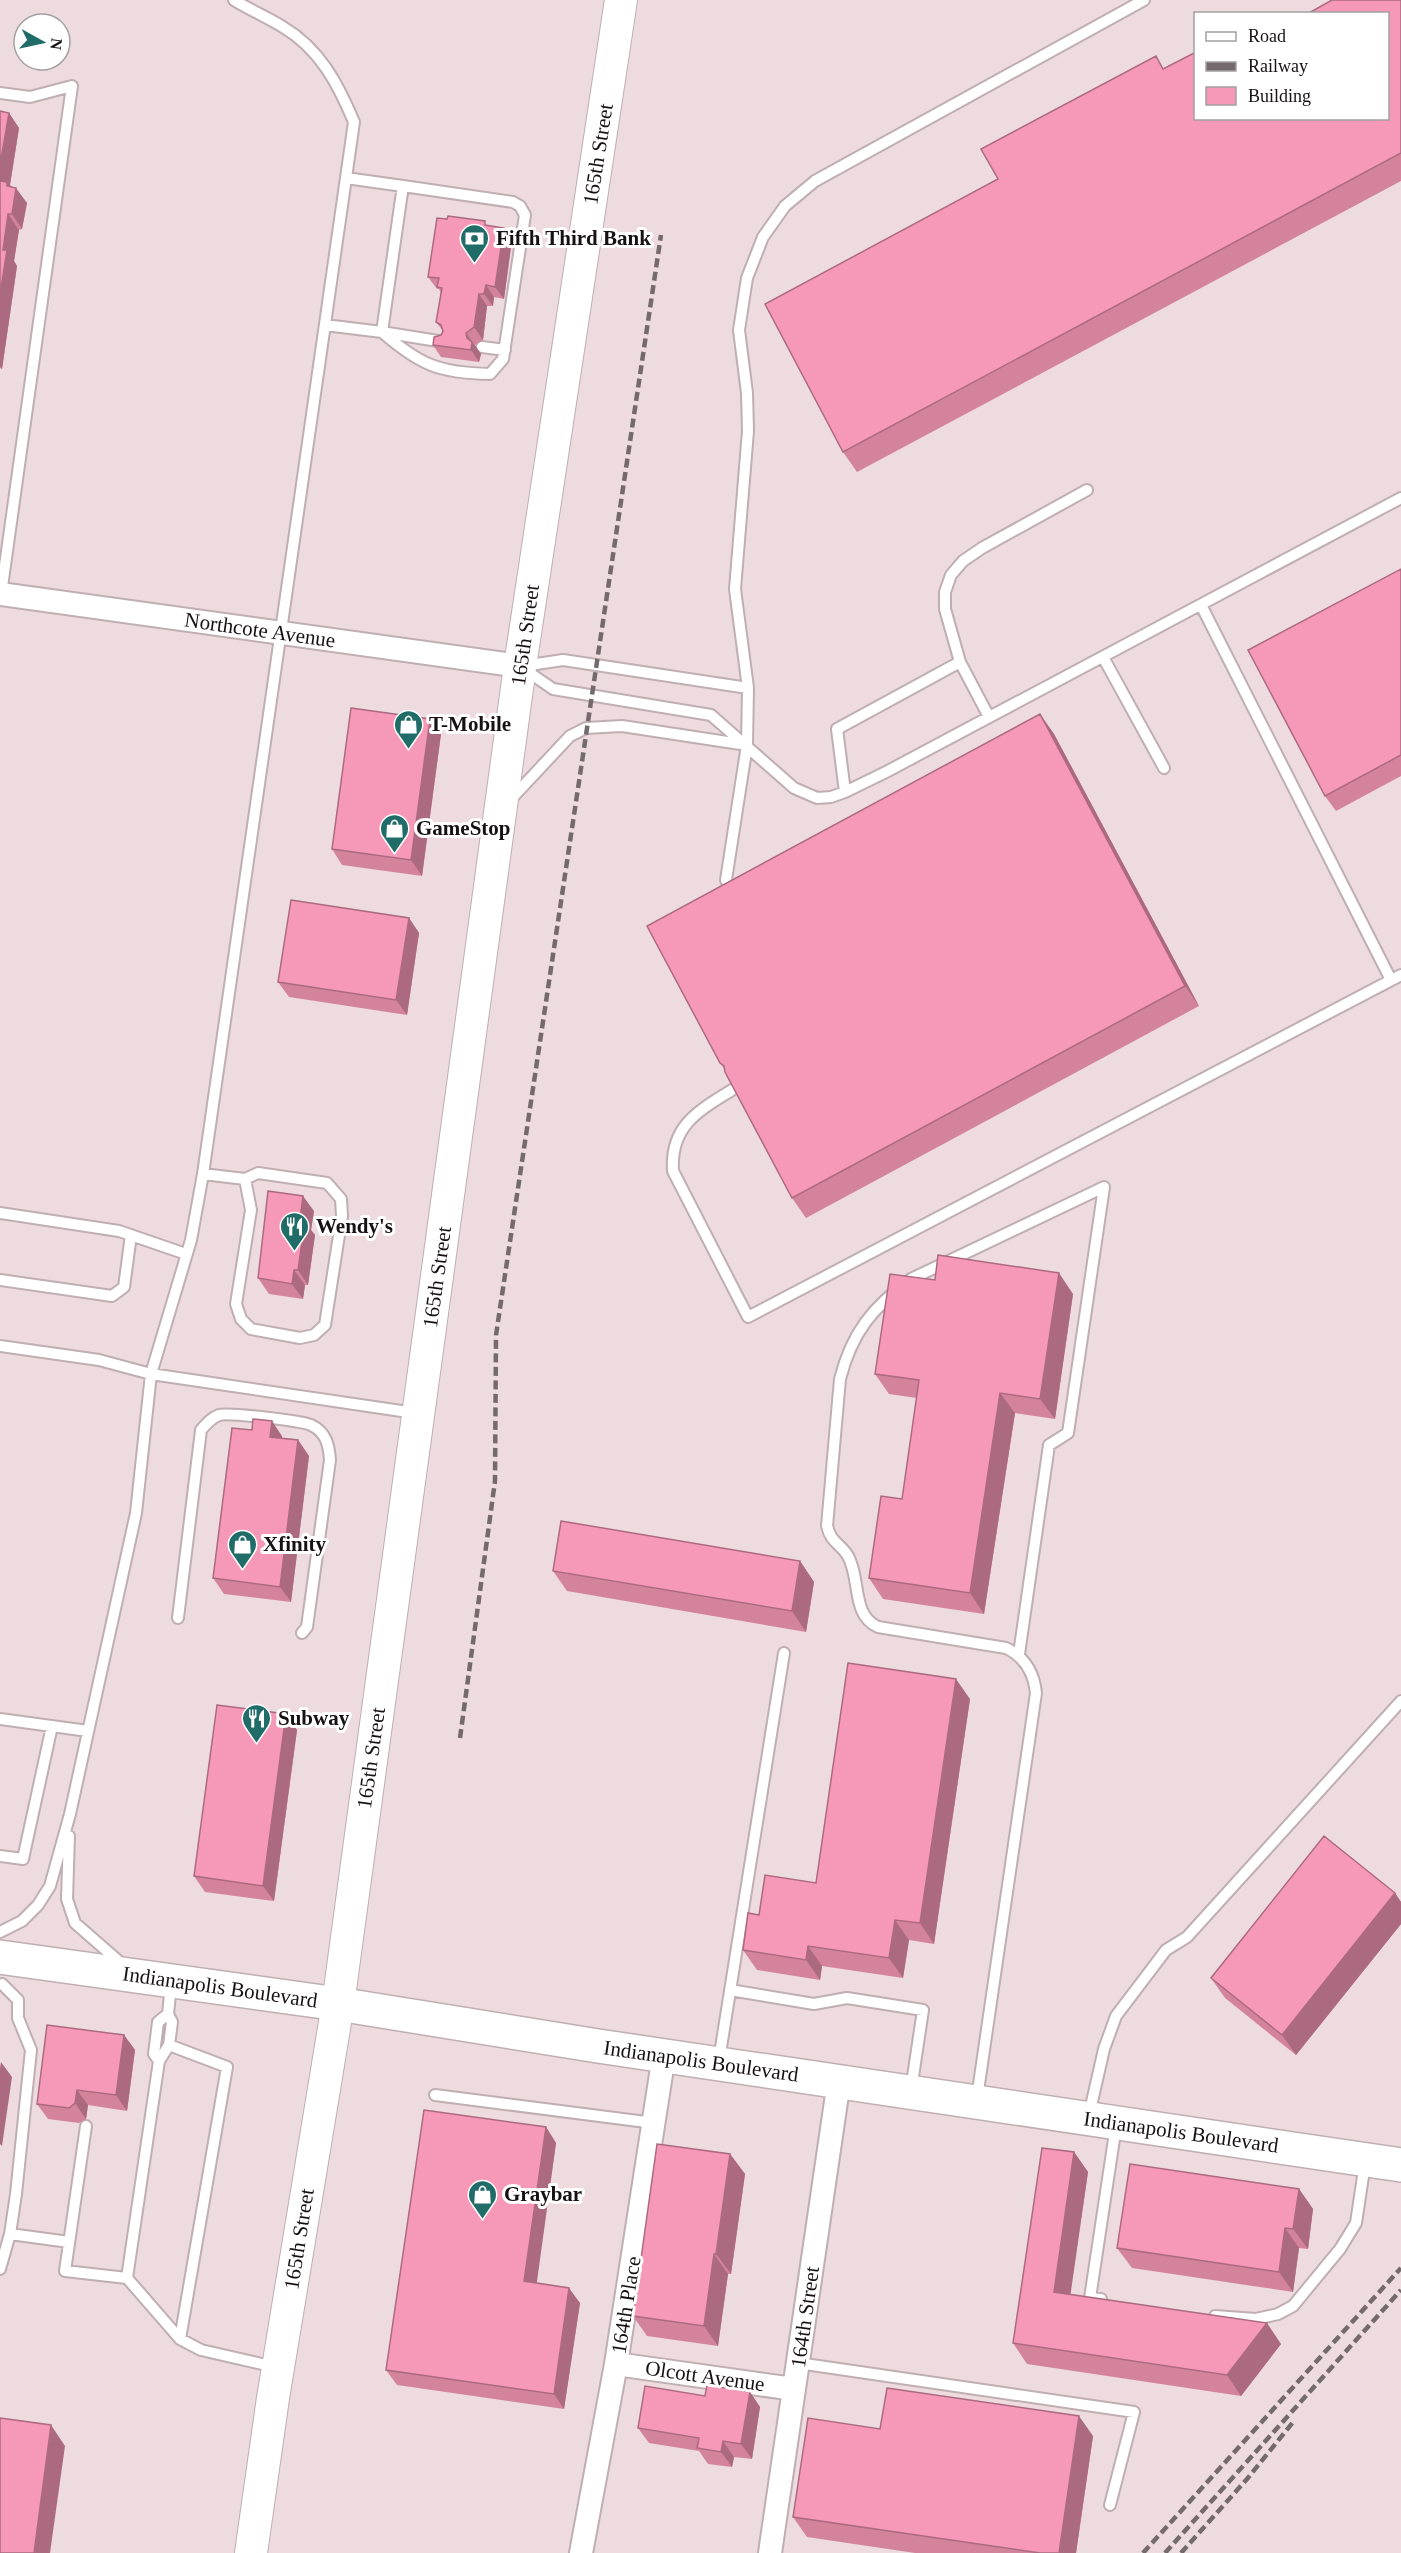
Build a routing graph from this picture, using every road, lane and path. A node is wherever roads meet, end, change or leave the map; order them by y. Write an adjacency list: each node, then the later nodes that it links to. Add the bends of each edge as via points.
1 (234, 0): 5 (lane, via 283,27 314,50 340,89 354,123)
2 (621, 0): 20 (main road, 165th Street)
3 (1144, 0): 21 (lane, via 815,181 785,206 763,237 747,278 740,330 748,431 735,589)
4 (0, 93): 14 (lane, via 30,97 72,86)
5 (346, 178): 6 (lane); 7 (lane)
6 (403, 186): 8 (lane); 11 (lane, via 520,206 525,215)
7 (325, 325): 8 (lane); 17 (lane)
8 (382, 332): 9 (lane); 11 (lane, via 420,362 469,373 490,374 503,359)
9 (444, 342)
10 (482, 347): 11 (lane)
11 (505, 350)
12 (1087, 490): 19 (lane, via 982,548 951,575 945,609)
13 (1401, 498): 16 (lane)
14 (5, 528): 15 (lane)
15 (1, 594): 17 (street, Northcote Avenue)
16 (1201, 605): 18 (lane); 28 (lane)
17 (281, 633): 20 (street, Northcote Avenue); 30 (lane)
18 (1103, 657): 22 (lane); 24 (lane)
19 (960, 662): 22 (lane); 25 (lane, via 837,729)
20 (520, 666): 21 (lane, via 563,660); 23 (lane, via 553,690 711,715); 26 (main road, 165th Street)
21 (748, 688): 23 (lane)
22 (989, 717): 25 (lane)
23 (747, 745): 25 (lane, via 805,795 831,797); 26 (lane, via 622,726 586,728 570,736); 27 (lane)
24 (1164, 768)
25 (845, 792)
26 (500, 810): 38 (main road, 165th Street)
27 (726, 880)
28 (1396, 977): 29 (lane, via 748,1317 675,1176 672,1163 676,1139 685,1125 700,1109)
29 (732, 1090)
30 (203, 1174): 31 (lane); 34 (lane)
31 (244, 1179): 31 (lane, via 251,1210 236,1304 241,1319 251,1329 300,1338 314,1335 326,1325 342,1216 341,1199 327,1183 258,1173)
32 (0, 1213): 33 (lane)
33 (131, 1235): 34 (lane); 35 (lane, via 124,1287 112,1296)
34 (186, 1254): 37 (lane)
35 (0, 1280)
36 (0, 1346): 37 (lane, via 99,1360)
37 (151, 1374): 38 (lane); 46 (lane, via 136,1513)
38 (418, 1414): 53 (main road, 165th Street)
39 (178, 1618): 40 (lane, via 201,1430 221,1414 310,1425 329,1443 330,1460 307,1628)
40 (302, 1634)
41 (784, 1653): 52 (lane)
42 (1018, 1654): 42 (lane, via 1006,1648 878,1628 863,1614 848,1556 829,1537 827,1526 840,1380 846,1358 867,1320 884,1299 911,1279 1104,1187 1068,1433 1049,1445); 62 (lane, via 1029,1669 1036,1693)
43 (1401, 1701): 63 (lane, via 1187,1937 1166,1950 1134,1989 1109,2032)
44 (0, 1719): 45 (lane)
45 (52, 1726): 46 (lane); 48 (lane, via 23,1860)
46 (88, 1731): 47 (lane)
47 (70, 1814): 49 (lane, via 50,1886 22,1921); 50 (lane, via 67,1899 75,1923)
48 (0, 1856)
49 (2, 1966): 50 (main road, Indianapolis Boulevard); 68 (lane, via 18,2000 18,2018 31,2050)
50 (135, 1976): 51 (main road, Indianapolis Boulevard)
51 (171, 1980): 53 (main road, Indianapolis Boulevard); 54 (lane)
52 (730, 1990): 58 (lane); 60 (lane, via 814,2004 847,1998 923,2010)
53 (338, 2004): 56 (main road, Indianapolis Boulevard); 77 (main road, 165th Street)
54 (168, 2014): 55 (lane, via 172,2022); 57 (lane, via 158,2022 154,2054)
55 (169, 2045): 57 (lane); 74 (lane, via 227,2067)
56 (664, 2055): 58 (main road, Indianapolis Boulevard); 64 (street, 164th Place)
57 (159, 2061): 71 (lane)
58 (719, 2063): 59 (main road, Indianapolis Boulevard)
59 (839, 2081): 60 (main road, Indianapolis Boulevard); 75 (street, 164th Street)
60 (911, 2092): 62 (main road, Indianapolis Boulevard)
61 (435, 2096): 64 (lane)
62 (977, 2102): 63 (main road, Indianapolis Boulevard)
63 (1102, 2120): 66 (main road, Indianapolis Boulevard); 72 (lane, via 1090,2298)
64 (654, 2123): 76 (street, 164th Place)
65 (86, 2126): 69 (lane)
66 (1366, 2159): 67 (main road, Indianapolis Boulevard); 73 (lane, via 1356,2223 1293,2306 1256,2319)
67 (1401, 2164)
68 (10, 2235): 69 (lane); 70 (lane)
69 (69, 2242): 71 (lane, via 65,2271)
70 (0, 2269)
71 (127, 2278): 74 (lane)
72 (1113, 2301)
73 (1205, 2314)
74 (180, 2339): 77 (lane, via 201,2350)
75 (798, 2363): 78 (street, 164th Street); 79 (lane, via 1134,2412)
76 (616, 2364): 78 (street, Olcott Avenue); 81 (street, 164th Place)
77 (278, 2368): 80 (main road, 165th Street)
78 (794, 2389): 82 (street, 164th Street)
79 (1110, 2505)
80 (251, 2553)
81 (581, 2553)
82 (770, 2553)

